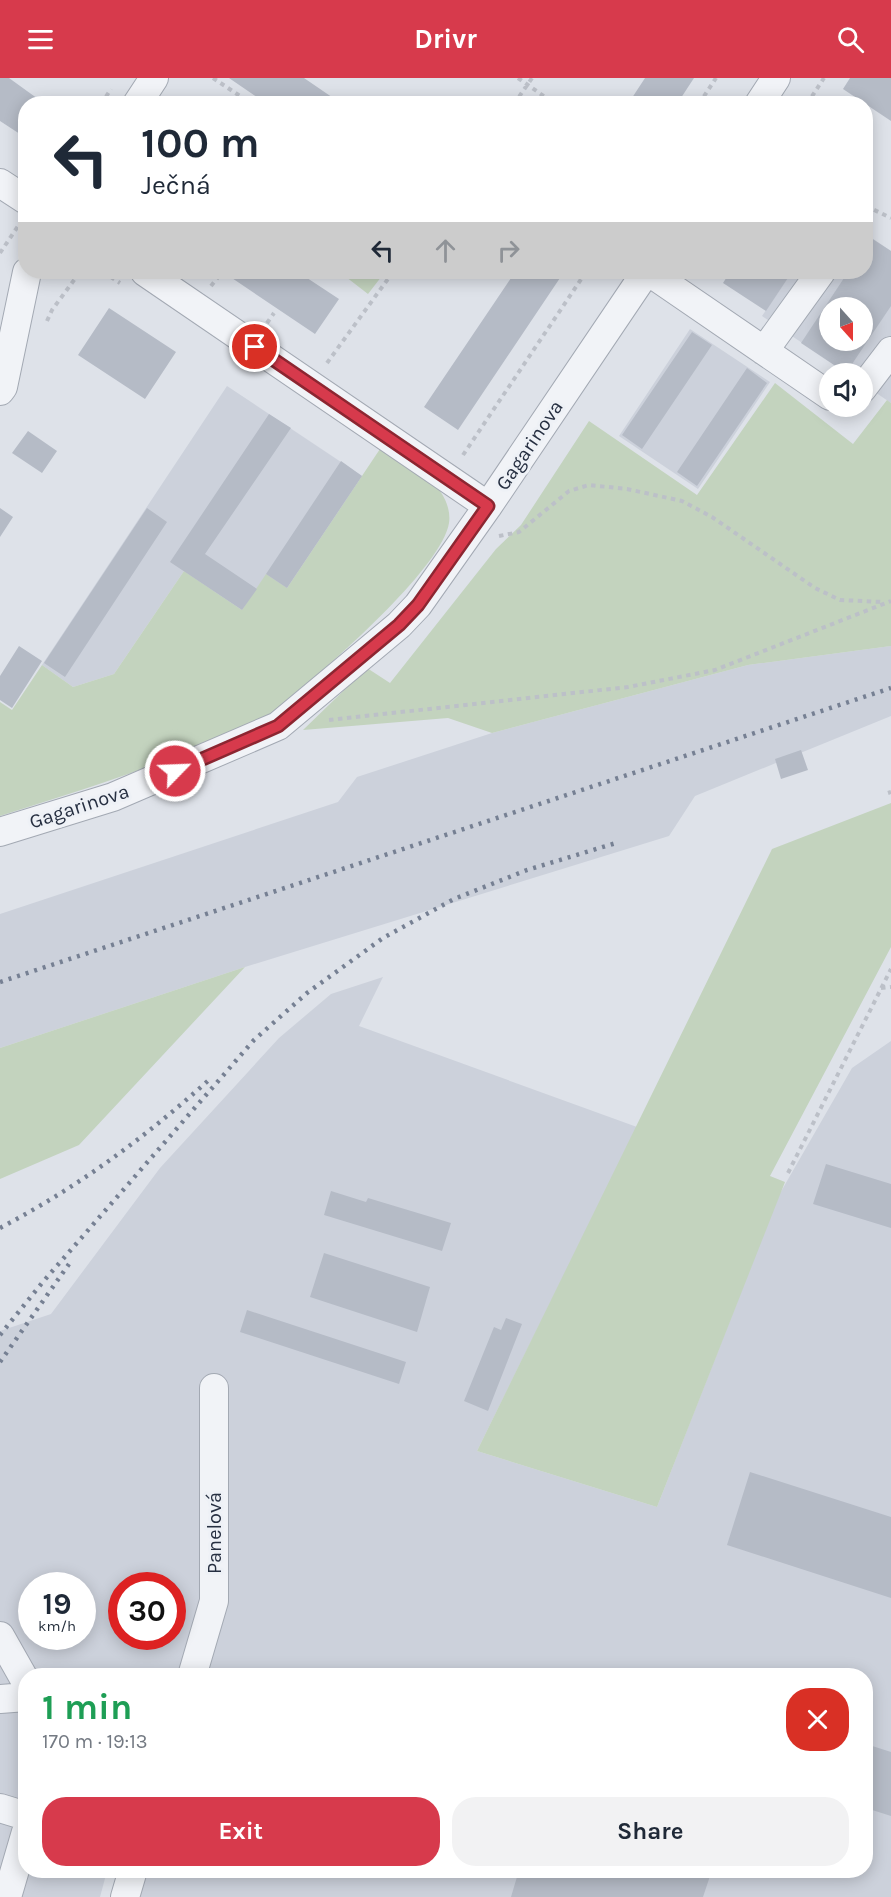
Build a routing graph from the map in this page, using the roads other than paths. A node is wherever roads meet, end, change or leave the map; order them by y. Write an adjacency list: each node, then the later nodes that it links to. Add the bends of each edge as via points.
1 (154, 78): 3 (street)
2 (776, 78): 4 (street)
3 (142, 96)
4 (764, 96)
5 (0, 183): 6 (street)
6 (18, 202)
7 (18, 278): 13 (street)
8 (24, 279): 18 (street)
9 (155, 279): 19 (street)
10 (642, 279): 19 (street, Gagarinova)
11 (657, 279): 14 (street)
12 (816, 279): 14 (street)
13 (0, 297)
14 (764, 351): 17 (street)
15 (891, 351): 16 (street)
16 (873, 375)
17 (819, 388)
18 (0, 391)
19 (481, 516): 20 (street, Gagarinova, via 418,605 399,625 278,726 113,797)
20 (0, 832)
21 (214, 1388): 24 (street, Panelová, via 214,1601)
22 (0, 1636): 23 (street)
23 (18, 1668)
24 (194, 1668)
25 (18, 1698): 26 (street)
26 (0, 1699)
27 (0, 1808): 28 (street)
28 (18, 1814)
29 (18, 1858): 32 (street)
30 (130, 1878): 33 (street)
31 (0, 1895): 32 (street)
32 (6, 1897)
33 (124, 1897)

